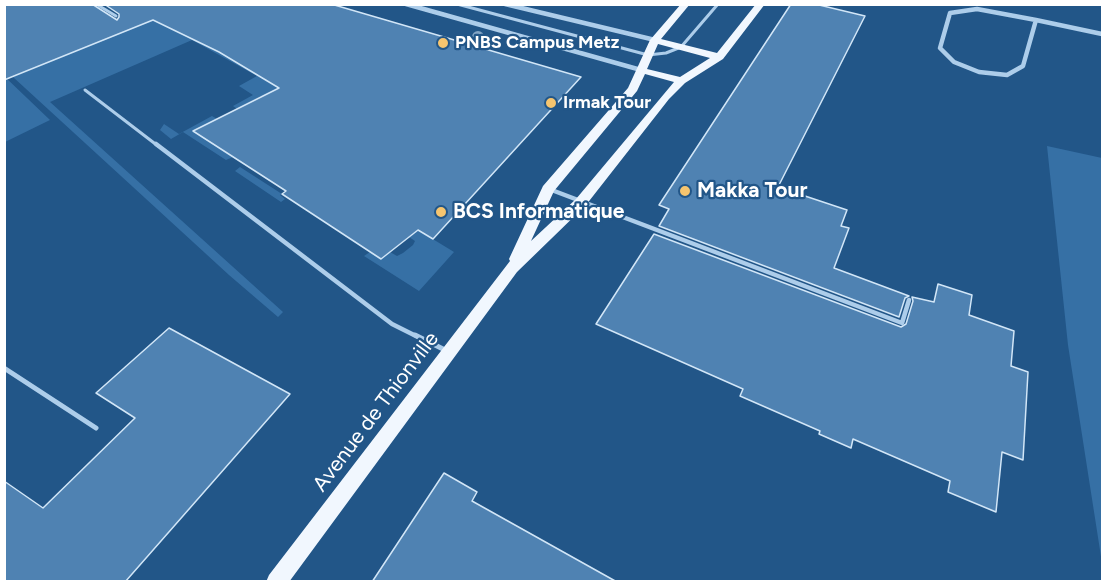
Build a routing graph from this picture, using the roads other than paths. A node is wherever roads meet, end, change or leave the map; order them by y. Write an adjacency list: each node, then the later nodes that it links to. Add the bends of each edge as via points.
1 (96, 4): 8 (lane)
2 (406, 4): 15 (street)
3 (457, 4): 13 (lane)
4 (505, 4): 11 (street)
5 (686, 4): 11 (main road, Avenue de Thionville)
6 (718, 4): 12 (lane)
7 (761, 4): 14 (main road, Avenue de Thionville)
8 (116, 16)
9 (1036, 20): 9 (street, via 977,9 950,13 940,48 954,62 979,72 1006,75 1023,66); 10 (street)
10 (1102, 34)
11 (655, 40): 12 (main road); 13 (main road, Avenue de Thionville)
12 (681, 47): 13 (lane); 14 (main road)
13 (648, 55): 15 (main road, Avenue de Thionville)
14 (719, 57): 16 (main road, Avenue de Thionville)
15 (641, 70): 16 (main road); 18 (main road, Avenue de Thionville, via 633,89)
16 (681, 81): 19 (main road, Avenue de Thionville)
17 (85, 90): 22 (lane, via 392,324)
18 (548, 189): 19 (lane); 20 (main road, Avenue de Thionville)
19 (581, 202): 20 (main road, Avenue de Thionville); 21 (lane, via 902,323)
20 (512, 268): 22 (main road, Avenue de Thionville)
21 (909, 300)
22 (449, 352): 25 (main road, Avenue de Thionville)
23 (4, 368): 24 (lane)
24 (96, 428)
25 (276, 582)

